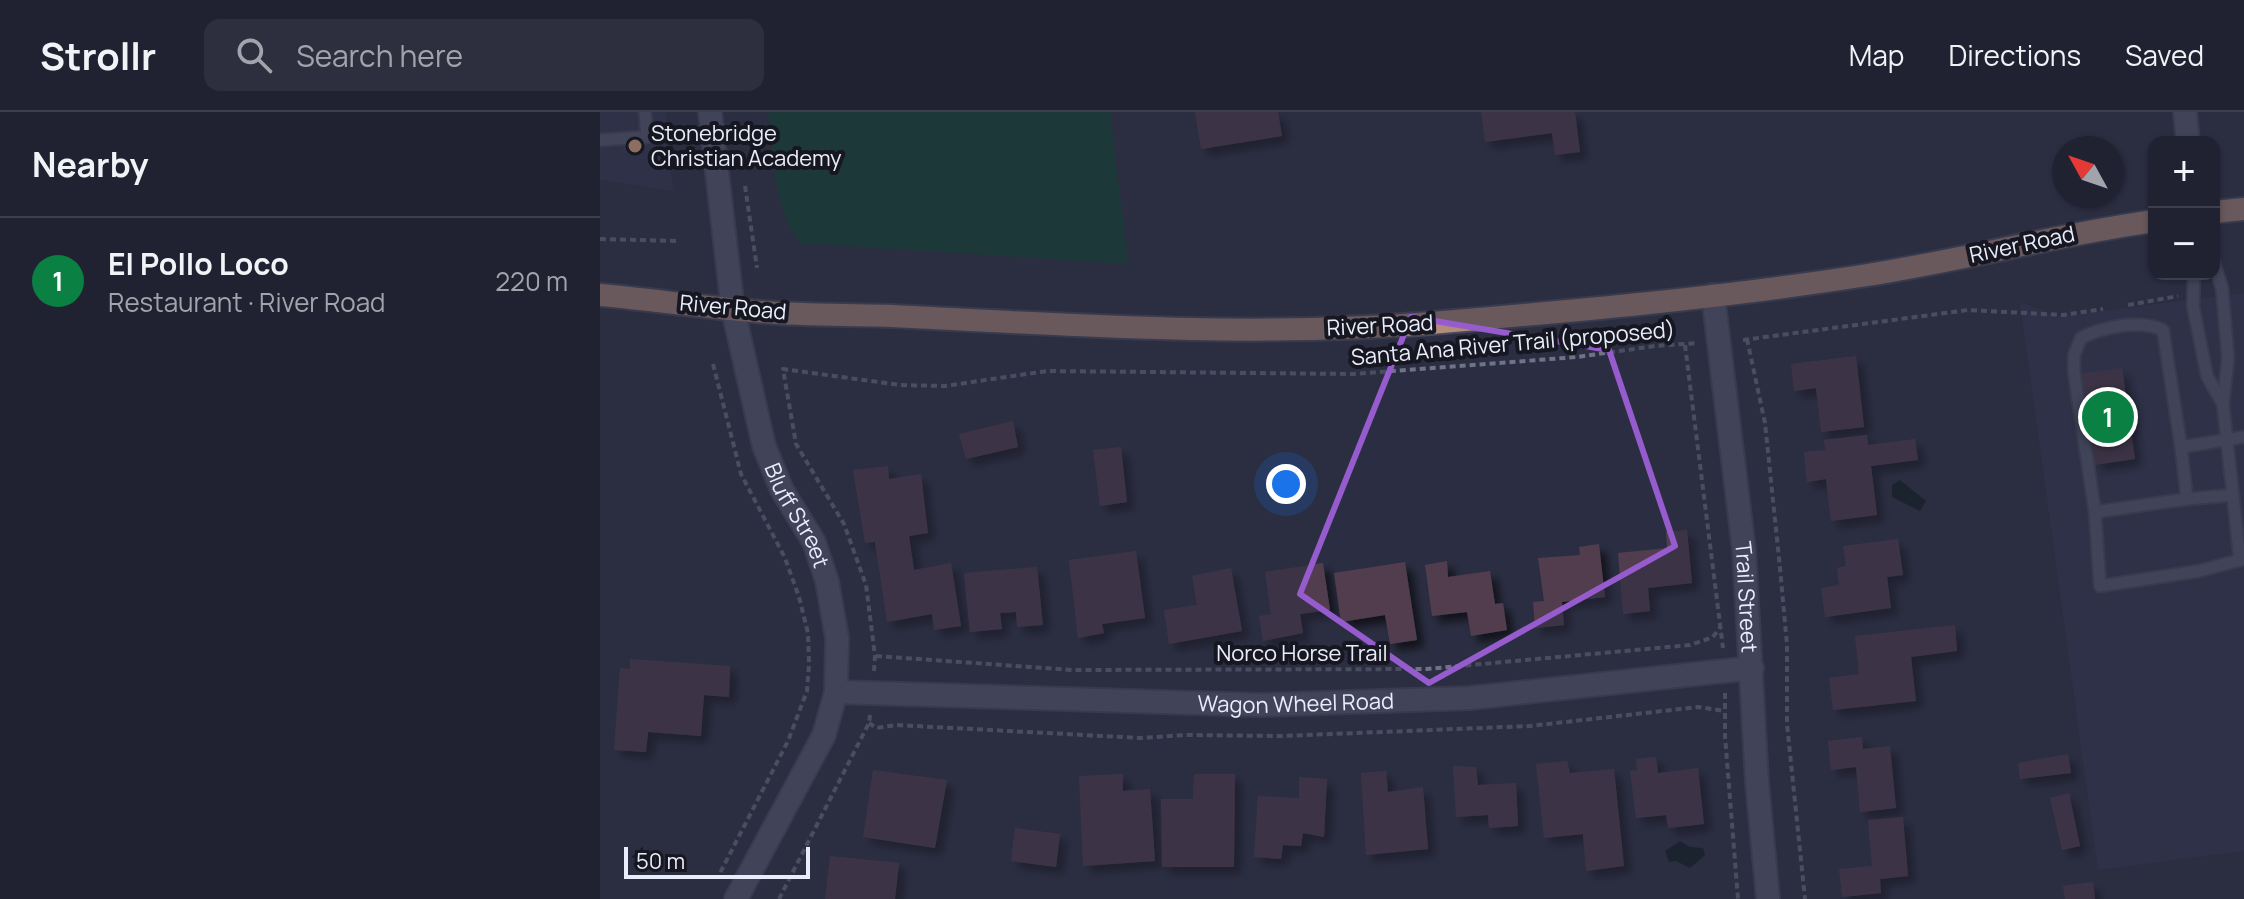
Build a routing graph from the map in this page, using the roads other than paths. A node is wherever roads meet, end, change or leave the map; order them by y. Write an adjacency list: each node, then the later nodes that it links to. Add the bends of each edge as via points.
1 (645, 112): 5 (lane, via 647,137)
2 (710, 112): 13 (street, Bluff Street)
3 (2185, 112): 4 (street)
4 (2187, 136)
5 (600, 140)
6 (2244, 209): 7 (main road)
7 (2220, 211)
8 (2148, 222): 12 (main road, River Road, via 1865,275)
9 (2194, 280): 14 (lane, via 2207,376)
10 (2219, 280): 14 (lane, via 2228,358)
11 (600, 295): 13 (main road, River Road)
12 (1713, 295): 13 (main road, River Road, via 1428,323 1246,331); 22 (street, Trail Street, via 1744,550)
13 (733, 310): 23 (street, Bluff Street, via 764,446 782,490 814,542 827,581 837,638)
14 (2223, 404): 16 (lane)
15 (2244, 437): 16 (lane)
16 (2227, 439): 17 (lane); 18 (lane)
17 (2181, 447): 19 (lane); 20 (lane, via 2163,330 2153,325 2081,338 2074,372)
18 (2233, 495): 19 (lane); 21 (lane)
19 (2187, 499): 20 (lane)
20 (2095, 512): 21 (lane, via 2100,586)
21 (2242, 559)
22 (1752, 668): 23 (street, Wagon Wheel Road, via 1470,698 1260,705); 25 (street, Trail Street)
23 (836, 692): 24 (street, Bluff Street, via 824,735)
24 (736, 899)
25 (1768, 899)

